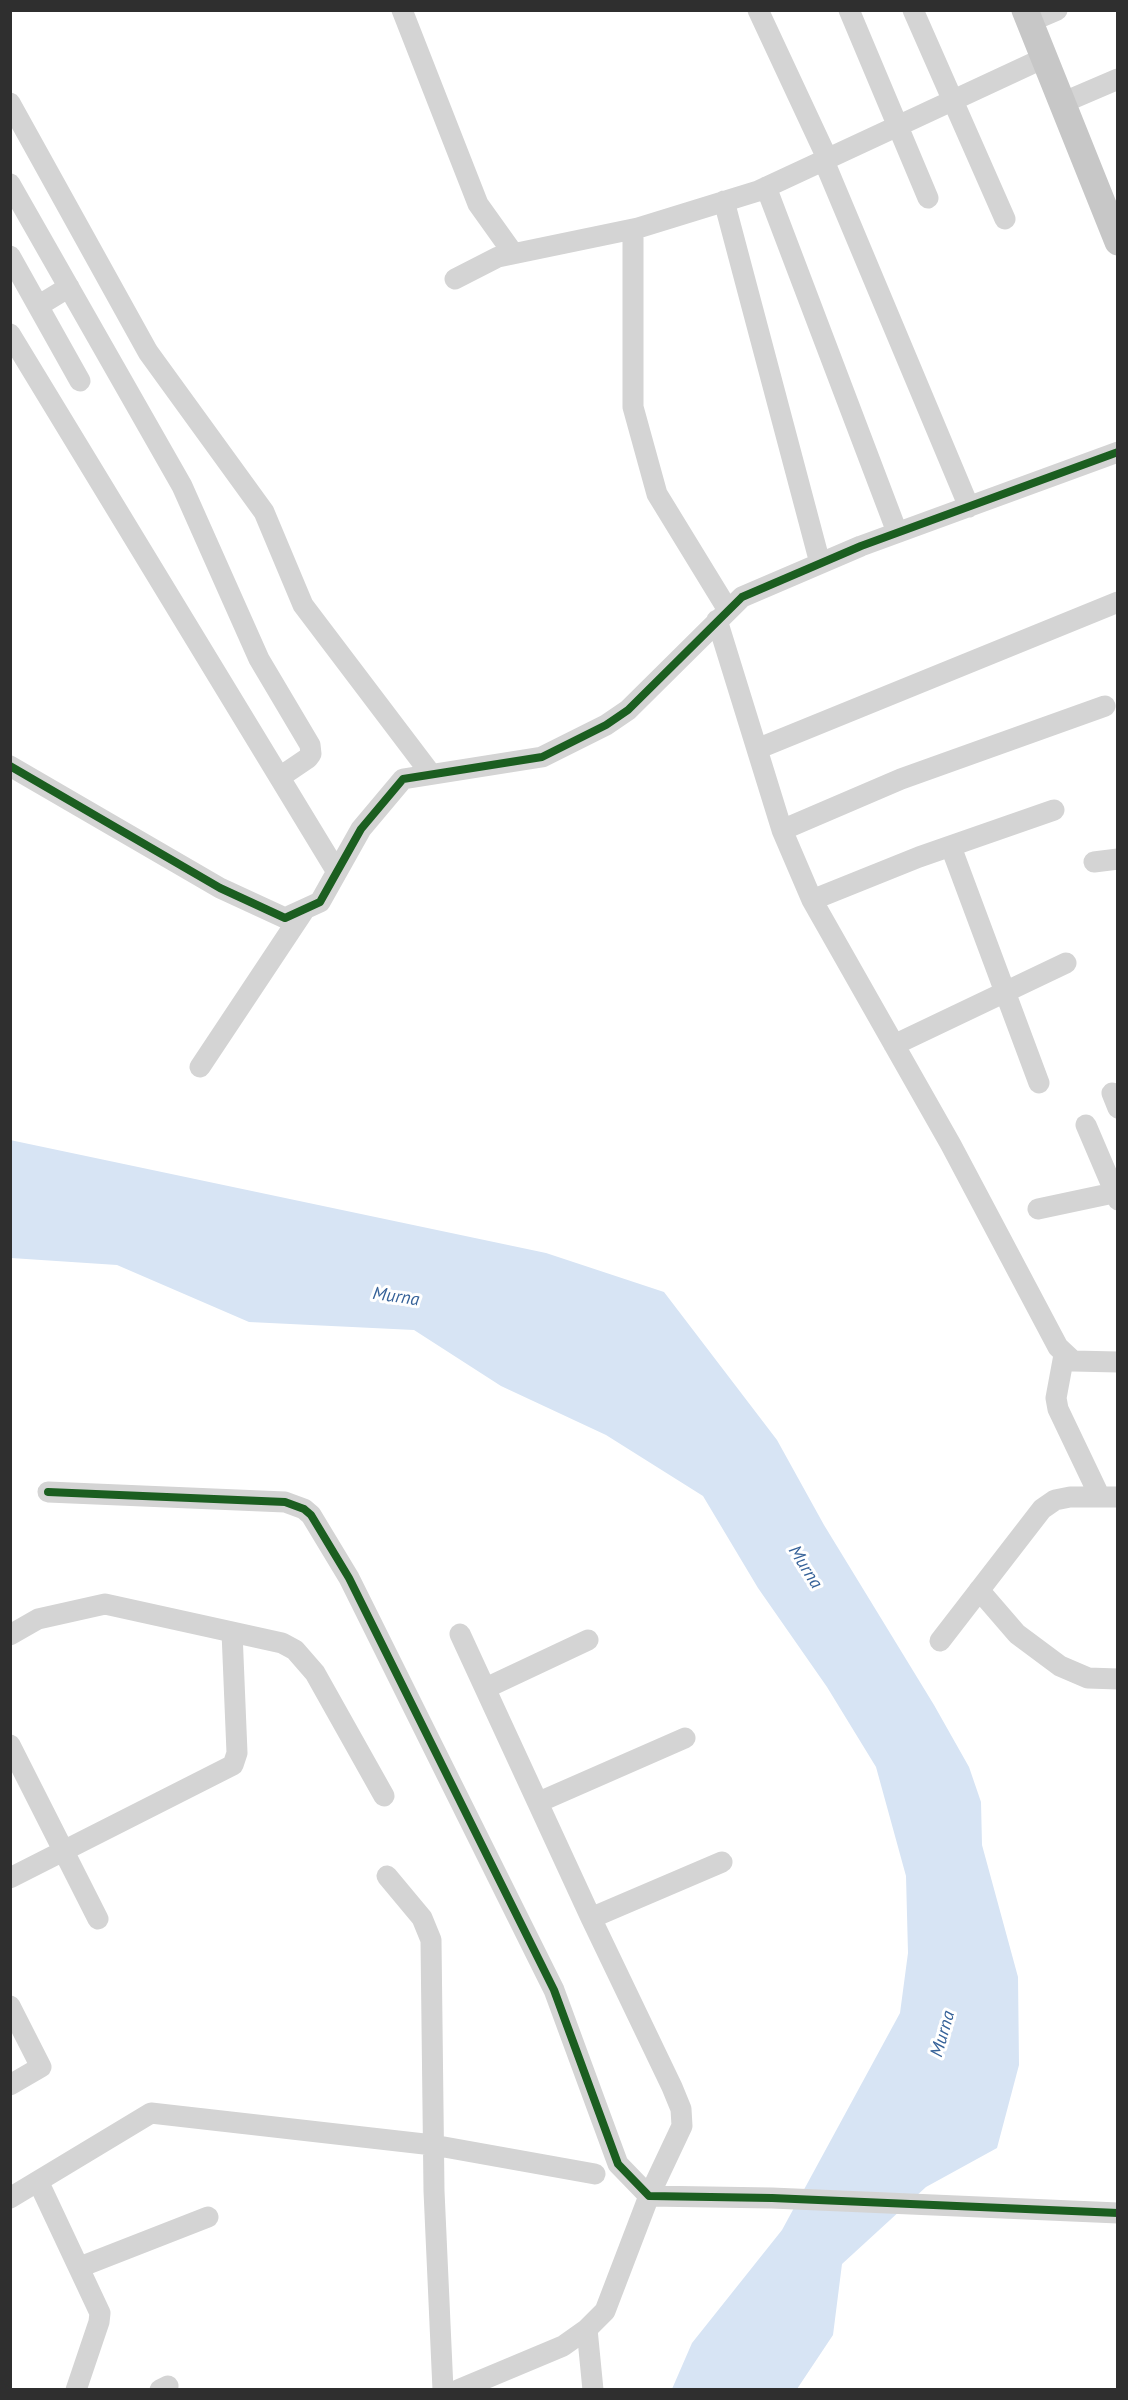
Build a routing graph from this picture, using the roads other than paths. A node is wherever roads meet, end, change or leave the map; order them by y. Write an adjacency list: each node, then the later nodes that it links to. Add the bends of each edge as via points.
1 (402, 10): 21 (street, via 478,204)
2 (758, 10): 13 (street)
3 (849, 10): 12 (street)
4 (913, 10): 9 (street)
5 (1057, 10): 6 (street)
6 (1027, 16): 7 (main road)
7 (1044, 58): 9 (street); 11 (main road)
8 (1118, 80): 11 (street)
9 (952, 101): 12 (street); 18 (street)
10 (10, 103): 37 (street, via 148,352 264,512 303,605)
11 (1062, 103): 20 (main road)
12 (897, 127): 13 (street); 16 (street)
13 (826, 160): 15 (street); 29 (street)
14 (10, 184): 24 (street)
15 (766, 187): 17 (street); 30 (street)
16 (928, 198)
17 (724, 201): 19 (street); 31 (street)
18 (1005, 219)
19 (633, 229): 21 (street); 33 (street, via 633,407 657,494)
20 (1118, 242)
21 (513, 254): 23 (street, via 490,260)
22 (10, 256): 25 (street)
23 (455, 279)
24 (69, 287): 25 (street); 38 (street, via 182,486 259,659 310,745 308,758)
25 (38, 306): 27 (street)
26 (10, 334): 38 (street)
27 (80, 381)
28 (1118, 452): 29 (street)
29 (969, 507): 30 (street)
30 (897, 532): 31 (street)
31 (820, 563): 33 (street, via 742,597)
32 (1118, 603): 35 (street)
33 (722, 615): 35 (street); 37 (street, via 628,710 606,725 542,757)
34 (1105, 706): 40 (street, via 901,779)
35 (757, 749): 40 (street)
36 (10, 766): 46 (street, via 220,888 285,918)
37 (431, 774): 44 (street, via 403,779 361,829)
38 (280, 777): 44 (street)
39 (1054, 810): 41 (street)
40 (782, 830): 45 (street)
41 (951, 847): 45 (street); 48 (street)
42 (1118, 860): 43 (street)
43 (1094, 862)
44 (337, 872): 46 (street, via 320,902)
45 (812, 900): 49 (street)
46 (305, 909): 50 (street)
47 (1066, 963): 48 (street)
48 (1005, 993): 49 (street); 51 (street)
49 (894, 1044): 55 (street)
50 (200, 1067)
51 (1039, 1083)
52 (1086, 1125): 53 (street)
53 (1116, 1195): 54 (street)
54 (1038, 1209)
55 (1064, 1355): 56 (street, via 1083,1363); 58 (street, via 1056,1398 1058,1409)
56 (1118, 1362)
57 (48, 1492): 83 (street, via 285,1502 311,1515 349,1578 555,1990 618,2164)
58 (1109, 1497): 59 (street, via 1055,1500 1042,1509)
59 (979, 1590): 64 (street); 65 (street, via 1017,1634 1060,1666 1088,1678)
60 (232, 1632): 62 (street, via 105,1604 38,1619); 69 (street, via 282,1643 305,1660); 71 (street, via 237,1753 233,1765)
61 (460, 1634): 66 (street)
62 (10, 1635)
63 (588, 1640): 66 (street)
64 (940, 1641)
65 (1118, 1679)
66 (486, 1688): 70 (street)
67 (685, 1738): 70 (street)
68 (10, 1745): 71 (street)
69 (384, 1796)
70 (540, 1802): 75 (street)
71 (65, 1850): 74 (street); 76 (street)
72 (722, 1862): 75 (street)
73 (387, 1875): 79 (street, via 422,1918 431,1940)
74 (10, 1878)
75 (591, 1918): 83 (street, via 681,2109 682,2126)
76 (98, 1919)
77 (10, 2006): 78 (street, via 41,2067)
78 (10, 2085)
79 (433, 2145): 80 (street); 81 (street, via 151,2113); 89 (street)
80 (595, 2174)
81 (38, 2181): 82 (street); 86 (street)
82 (11, 2196)
83 (649, 2196): 84 (street); 87 (street, via 605,2311)
84 (1118, 2213)
85 (208, 2217): 86 (street)
86 (80, 2267): 88 (street, via 98,2305 99,2322)
87 (587, 2329): 90 (street, via 563,2346); 91 (street)
88 (76, 2390)
89 (443, 2390)
90 (458, 2390)
91 (593, 2390)

